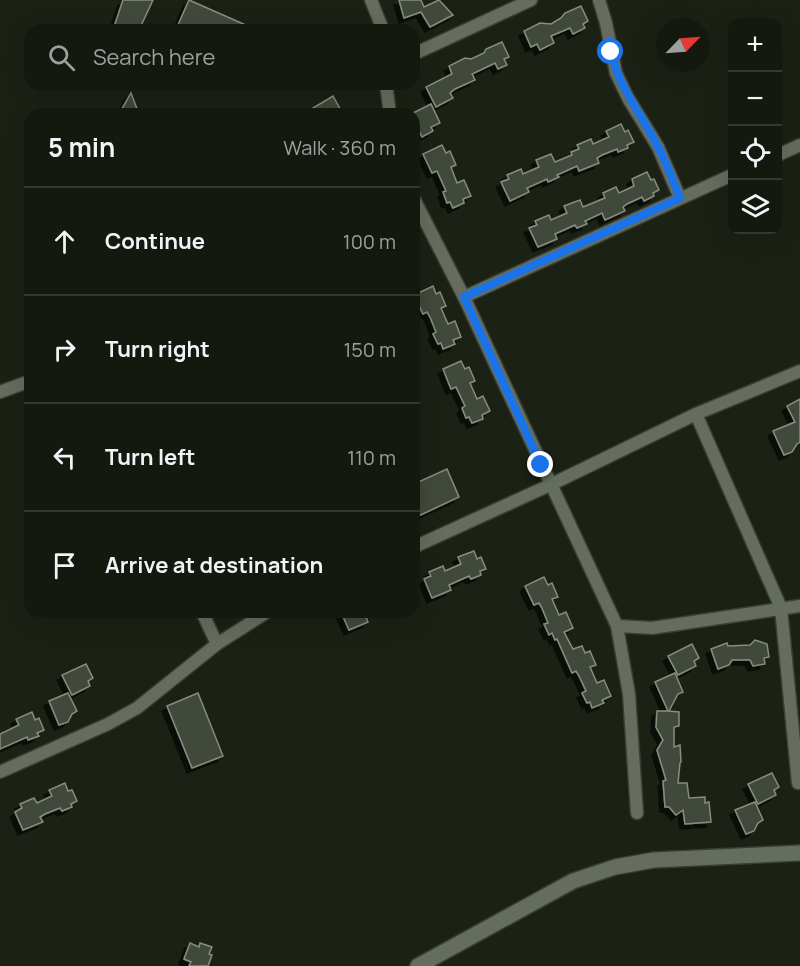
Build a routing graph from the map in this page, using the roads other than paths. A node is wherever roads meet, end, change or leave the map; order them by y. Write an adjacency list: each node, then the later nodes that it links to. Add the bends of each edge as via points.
1 (370, 0): 4 (street)
2 (531, 0): 5 (street)
3 (599, 0): 11 (street, via 616,73 658,147)
4 (380, 24)
5 (420, 51)
6 (387, 90): 7 (street)
7 (389, 108)
8 (800, 145): 9 (street)
9 (782, 152)
10 (728, 177): 11 (street)
11 (680, 198): 13 (street)
12 (420, 211): 13 (street)
13 (464, 297): 18 (street)
14 (800, 371): 17 (street)
15 (24, 383): 16 (street)
16 (0, 392)
17 (696, 414): 18 (street); 21 (street)
18 (550, 485): 19 (street); 24 (street)
19 (420, 544)
20 (800, 606): 21 (street)
21 (781, 608): 24 (street, via 668,627); 27 (street)
22 (205, 618): 25 (street)
23 (258, 618): 25 (street)
24 (617, 626): 28 (street, via 629,694)
25 (217, 644): 26 (street, via 137,708)
26 (0, 772)
27 (798, 783)
28 (637, 813)
29 (800, 853): 30 (street, via 654,860 591,873)
30 (417, 966)

